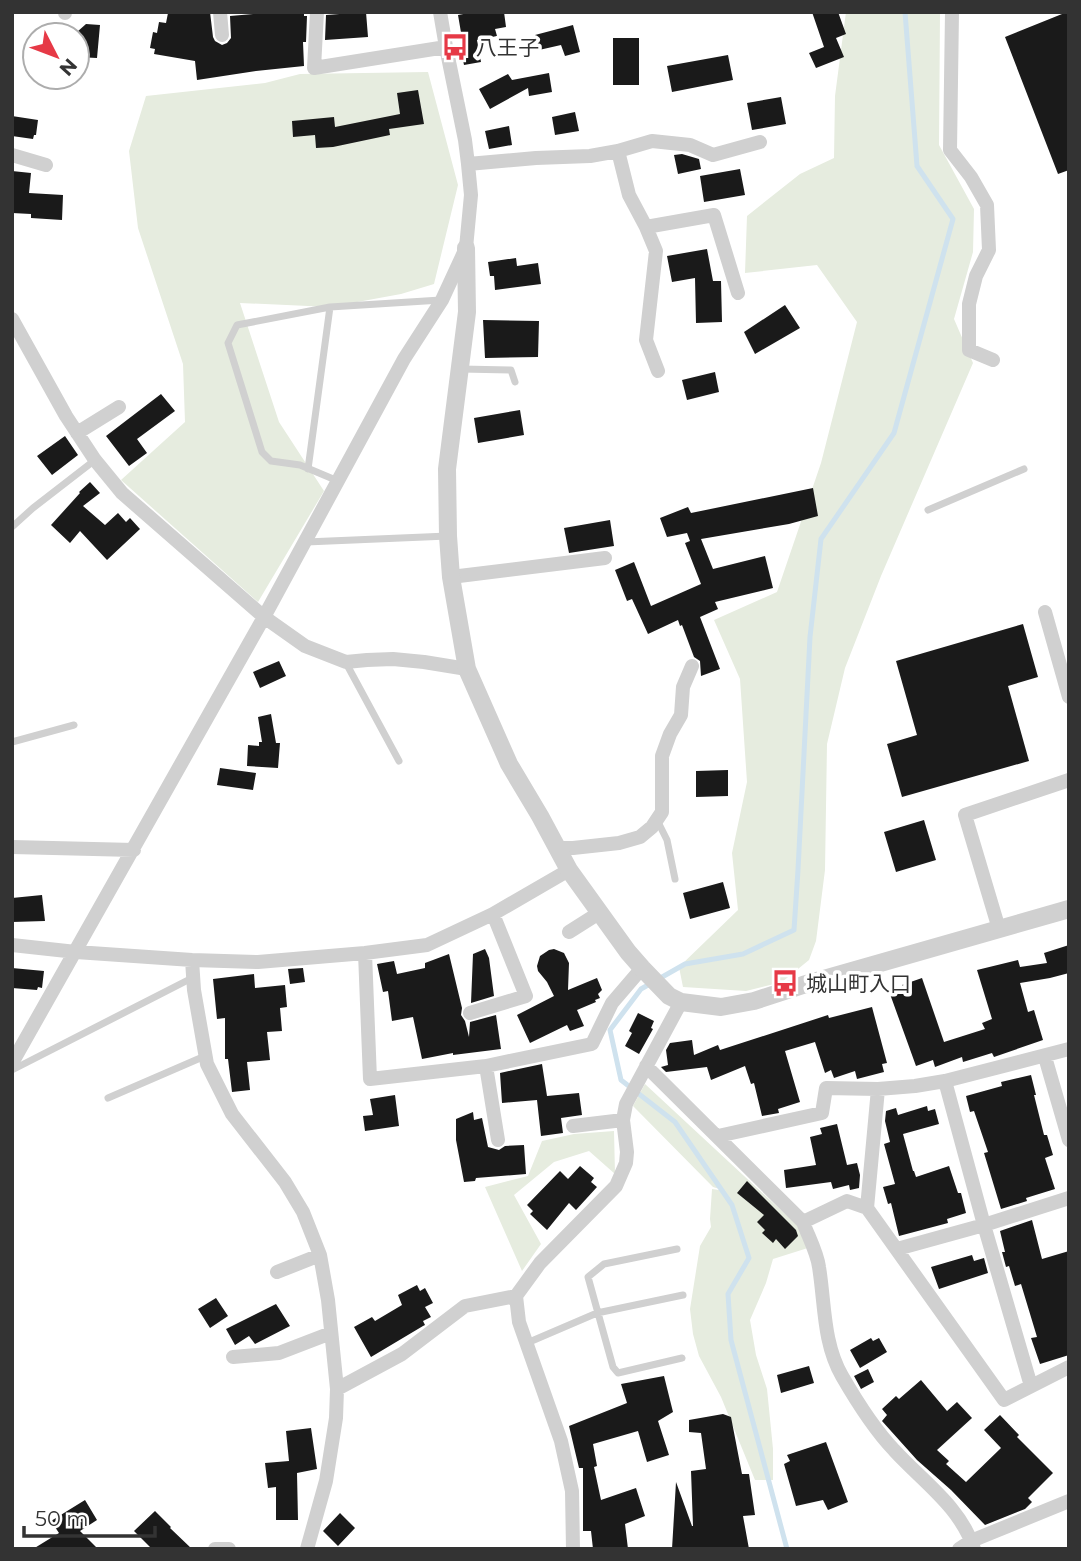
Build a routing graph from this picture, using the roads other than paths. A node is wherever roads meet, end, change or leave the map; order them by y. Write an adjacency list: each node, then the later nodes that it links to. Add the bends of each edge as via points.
1 (220, 12): 5 (street)
2 (317, 12): 6 (street, via 314,68)
3 (440, 12): 6 (street)
4 (952, 12): 18 (street, via 950,150 987,205 989,250 969,304 969,350)
5 (222, 36)
6 (446, 47): 10 (street)
7 (760, 142): 8 (street, via 713,155 690,145 652,141)
8 (618, 151): 10 (street); 12 (street, via 629,195)
9 (12, 155): 11 (street)
10 (468, 164): 13 (street, via 471,195)
11 (46, 165)
12 (646, 227): 14 (street, via 713,215); 20 (street, via 656,251 646,340)
13 (466, 248): 15 (street); 19 (street, via 467,312)
14 (738, 292)
15 (442, 300): 16 (lane); 27 (street, via 404,359)
16 (330, 307): 25 (lane); 25 (lane, via 237,325 228,343 261,452 271,461)
17 (12, 319): 23 (street)
18 (993, 360)
19 (461, 369): 21 (lane, via 511,370); 30 (street, via 447,469)
20 (658, 371)
21 (515, 382)
22 (119, 407): 23 (street)
23 (77, 433): 24 (street)
24 (95, 460): 29 (lane); 35 (street, via 122,493)
25 (308, 469): 27 (lane)
26 (1024, 469): 28 (lane)
27 (338, 481): 31 (street)
28 (928, 510)
29 (12, 527)
30 (448, 536): 31 (lane); 33 (street)
31 (305, 542): 35 (street)
32 (605, 558): 33 (street)
33 (451, 576): 38 (street)
34 (1045, 611): 39 (street)
35 (264, 617): 36 (street, via 304,646); 47 (street)
36 (346, 662): 38 (street, via 393,659); 42 (lane)
37 (692, 666): 44 (street, via 682,687 681,715 662,756 662,812)
38 (467, 669): 46 (street, via 509,764)
39 (1069, 698)
40 (74, 725): 41 (lane)
41 (12, 741)
42 (399, 761)
43 (1069, 779): 53 (street, via 965,815)
44 (657, 820): 46 (street, via 640,837 619,843); 49 (lane, via 667,840)
45 (13, 845): 47 (street)
46 (557, 848): 48 (street)
47 (134, 850): 56 (street)
48 (569, 870): 51 (street); 52 (street)
49 (675, 879)
50 (1069, 909): 53 (street)
51 (493, 914): 57 (street, via 427,945); 62 (street, via 526,996)
52 (599, 914): 54 (street); 59 (street)
53 (999, 929): 61 (street, via 754,1001 721,1007)
54 (569, 932)
55 (12, 945): 56 (street)
56 (76, 952): 58 (street); 66 (street)
57 (365, 953): 58 (street, via 258,962); 67 (street, via 370,1079)
58 (192, 960): 60 (street)
59 (642, 968): 61 (street); 67 (street, via 612,1003 592,1044)
60 (193, 978): 64 (street); 68 (lane)
61 (681, 1002): 69 (street)
62 (470, 1013)
63 (1069, 1049): 65 (street)
64 (206, 1056): 72 (lane); 84 (street, via 232,1114 303,1212)
65 (1045, 1056): 70 (street); 77 (street)
66 (12, 1063)
67 (486, 1066): 76 (street)
68 (12, 1070)
69 (642, 1072): 73 (street); 75 (street)
70 (945, 1081): 71 (street); 81 (street)
71 (878, 1088): 75 (street, via 826,1088 822,1113); 79 (street)
72 (108, 1098)
73 (623, 1120): 74 (street); 87 (street, via 626,1163 616,1186 540,1263)
74 (573, 1126)
75 (718, 1136): 80 (street)
76 (498, 1140)
77 (1069, 1140)
78 (1069, 1198): 81 (street)
79 (867, 1208): 80 (street, via 847,1201); 83 (street)
80 (803, 1222): 97 (street, via 819,1263 829,1348 840,1373 868,1419 952,1508)
81 (984, 1224): 83 (street); 94 (street)
82 (677, 1249): 88 (lane, via 604,1264 588,1277)
83 (897, 1249): 94 (street, via 1004,1400)
84 (320, 1255): 85 (street); 89 (street)
85 (277, 1272)
86 (682, 1295): 88 (lane)
87 (516, 1296): 90 (street); 95 (street, via 465,1306 401,1354)
88 (597, 1314): 90 (lane); 92 (lane, via 618,1373)
89 (331, 1333): 91 (street, via 279,1353); 95 (street)
90 (527, 1343): 101 (street, via 561,1441 572,1491)
91 (233, 1357)
92 (682, 1358)
93 (1069, 1367): 94 (street)
94 (1031, 1386)
95 (337, 1389): 100 (street, via 326,1481)
96 (1069, 1501): 97 (street)
97 (968, 1546)
98 (215, 1549): 99 (street)
99 (229, 1549)
100 (307, 1549)
101 (573, 1549)

